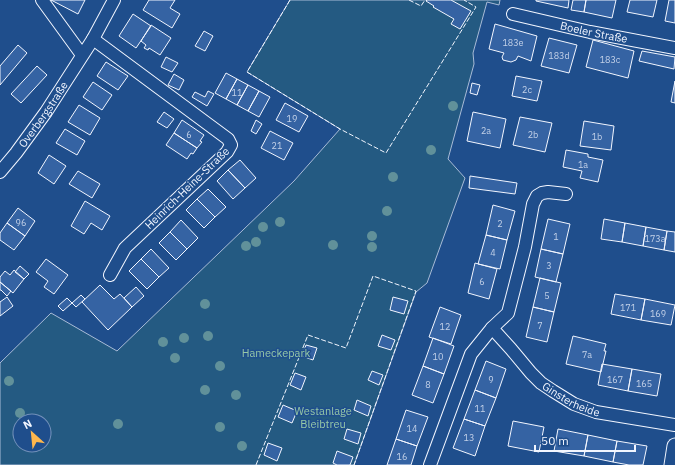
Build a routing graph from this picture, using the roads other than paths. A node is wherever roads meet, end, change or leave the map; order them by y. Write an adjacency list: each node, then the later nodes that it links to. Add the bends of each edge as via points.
1 (42, 0): 6 (street)
2 (114, 0): 4 (street, Overbergstraße)
3 (513, 14): 5 (street, Boeler Straße)
4 (93, 39): 6 (street, Overbergstraße); 9 (street, Heinrich-Heine-Straße, via 228,139 231,145 227,152 125,248)
5 (675, 48)
6 (82, 55): 7 (street, Overbergstraße, via 46,112)
7 (0, 172)
8 (566, 194): 10 (street, via 542,192 537,196 508,313)
9 (110, 275)
10 (492, 328): 11 (street, Ginsterheide, via 541,383 574,404 596,412); 13 (street, via 471,354)
11 (675, 425)
12 (675, 446): 14 (street)
13 (430, 465)
14 (672, 465)

